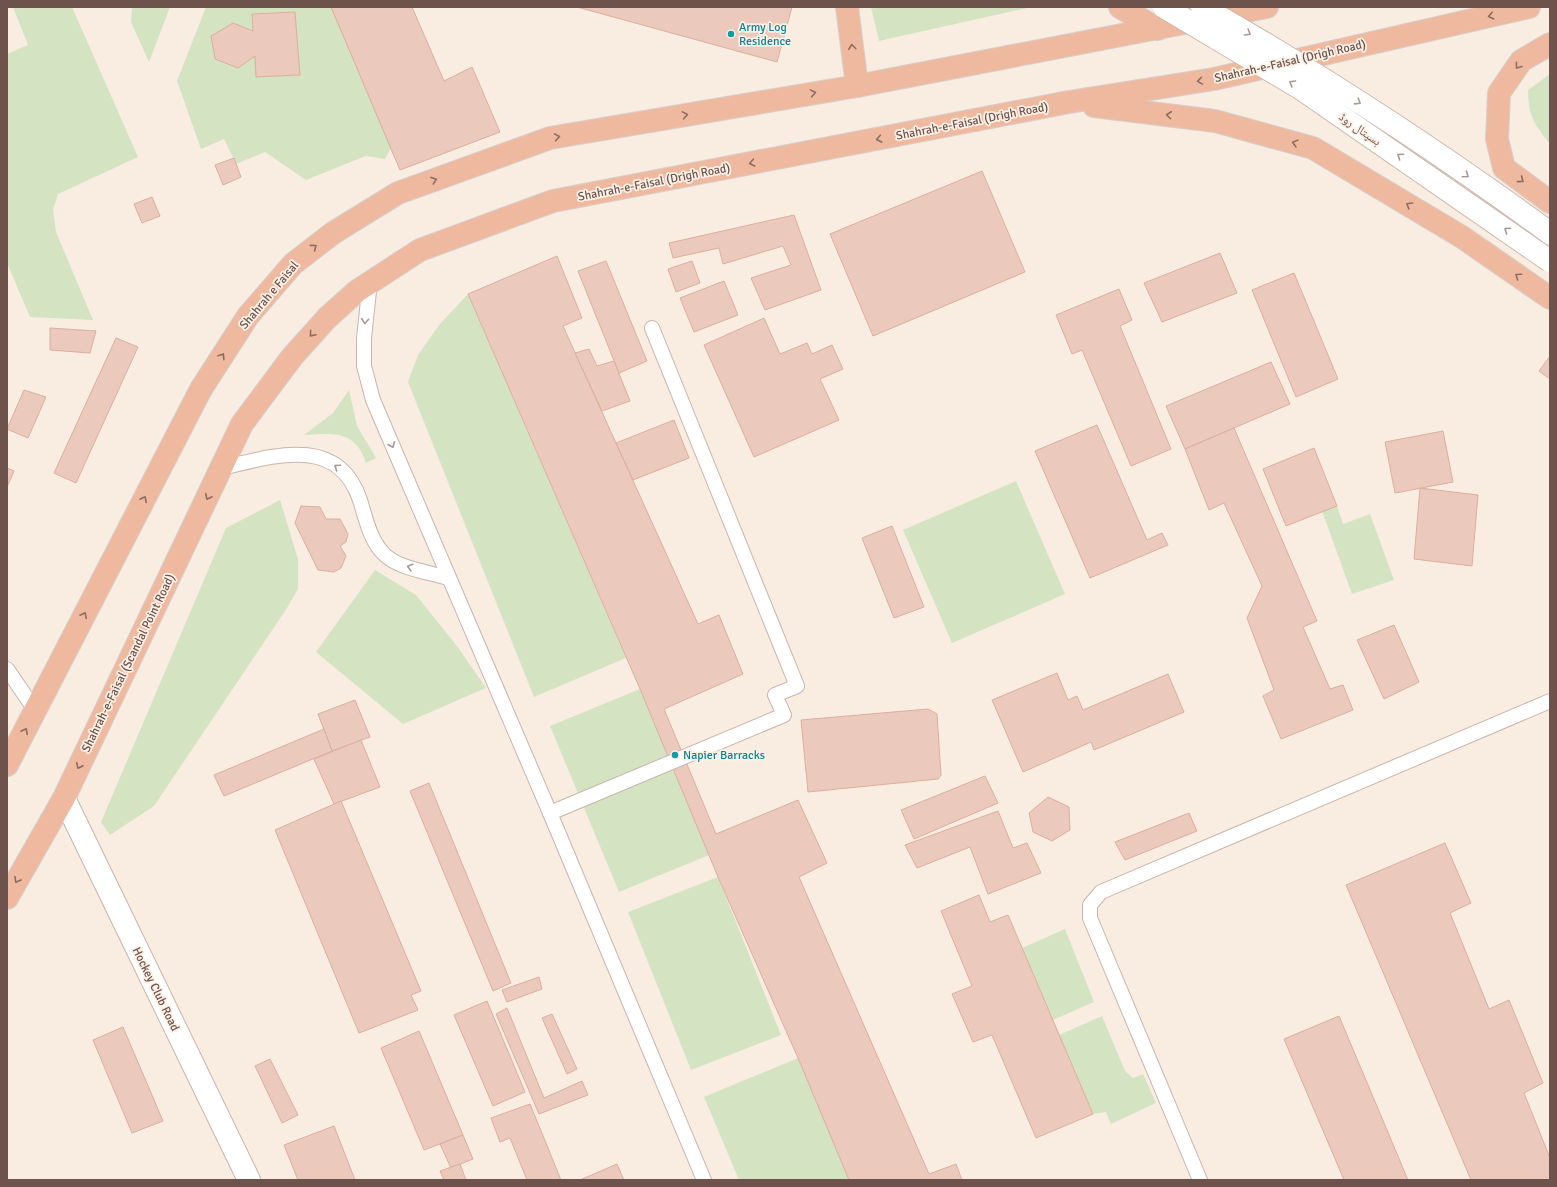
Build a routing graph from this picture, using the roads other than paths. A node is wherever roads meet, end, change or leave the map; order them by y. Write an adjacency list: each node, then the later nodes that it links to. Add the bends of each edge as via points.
1 (847, 7): 9 (highway, one-way to 1)
2 (1120, 7): 7 (highway)
3 (1164, 7): 13 (main road, ہسپتال روڈ, one-way to 3, bridge, via 1300,88)
4 (1202, 7): 12 (main road, ہسپتال روڈ, one-way to 12, bridge, via 1386,120)
5 (1267, 7): 7 (highway)
6 (1529, 7): 10 (highway, Shahrah-e-Faisal (Drigh Road), one-way to 10, via 1214,79)
7 (1158, 28): 9 (highway)
8 (1550, 44): 11 (highway, one-way to 11, via 1521,61 1499,93 1497,139 1504,168)
9 (856, 86): 21 (highway, Shahrah e Faisal, one-way to 9, via 201,389 248,316 293,264 333,233 398,193 550,138)
10 (1068, 102): 14 (highway, Shahrah-e-Faisal (Drigh Road), one-way to 14, via 553,201 420,250); 15 (highway, one-way to 10, via 1462,237 1313,148 1215,121)
11 (1550, 202)
12 (1550, 233)
13 (1550, 261)
14 (370, 282): 17 (highway, Shahrah-e-Faisal (Scandal Point Road), one-way to 17, via 327,318 292,357 242,424); 18 (lane, one-way to 18, via 364,366 373,400)
15 (1550, 298)
16 (652, 328): 24 (lane, via 797,686 775,695 784,716)
17 (222, 468): 18 (lane, one-way to 17, via 404,565 386,555 373,538 356,488 339,466 310,454 281,454); 23 (highway, Shahrah-e-Faisal (Scandal Point Road), one-way to 23)
18 (448, 578): 24 (lane)
19 (7, 669): 21 (lane)
20 (1550, 701): 28 (lane, via 1100,892 1090,905 1090,918)
21 (35, 710): 22 (highway, one-way to 21)
22 (7, 765)
23 (64, 798): 25 (highway, Shahrah-e-Faisal (Scandal Point Road), one-way to 25); 26 (main road, Hockey Club Road)
24 (550, 813): 27 (lane)
25 (7, 898)
26 (249, 1180)
27 (704, 1180)
28 (1200, 1180)

